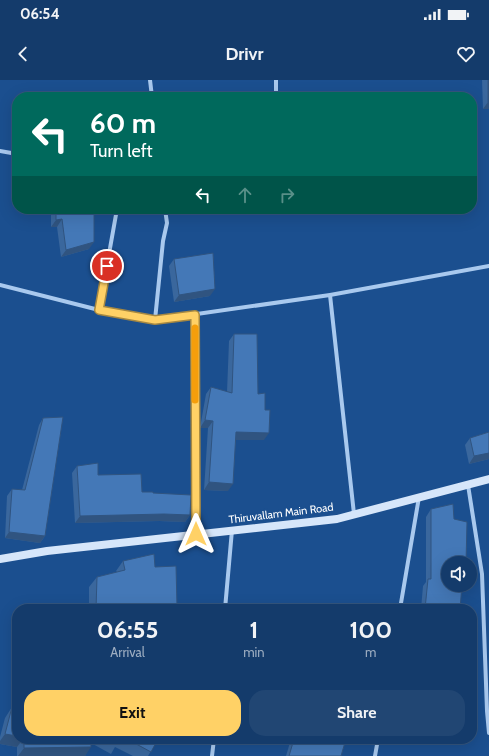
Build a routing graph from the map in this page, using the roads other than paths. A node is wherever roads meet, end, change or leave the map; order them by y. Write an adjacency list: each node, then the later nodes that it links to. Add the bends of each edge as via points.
1 (150, 80): 3 (street)
2 (276, 80): 4 (street)
3 (151, 92)
4 (276, 92)
5 (0, 151): 6 (street)
6 (12, 153)
7 (116, 214): 12 (street)
8 (166, 214): 14 (street, via 167,224)
9 (489, 266): 11 (street)
10 (0, 285): 12 (street)
11 (330, 295): 13 (street); 18 (street)
12 (99, 310): 14 (street)
13 (195, 315): 14 (street); 20 (street)
14 (155, 320)
15 (489, 480): 16 (main road, Thiruvallam Main Road)
16 (468, 485): 17 (main road, Thiruvallam Main Road); 24 (street, via 482,574)
17 (419, 497): 18 (main road, Thiruvallam Main Road); 23 (street)
18 (354, 514): 19 (main road, Thiruvallam Main Road, via 337,519)
19 (232, 530): 20 (main road, Thiruvallam Main Road); 22 (street)
20 (196, 534): 21 (main road, Thiruvallam Main Road)
21 (0, 559)
22 (226, 604)
23 (401, 604)
24 (488, 711): 25 (street)
25 (489, 733)
26 (213, 744): 28 (street)
27 (377, 744): 29 (street)
28 (212, 756)
29 (375, 756)

